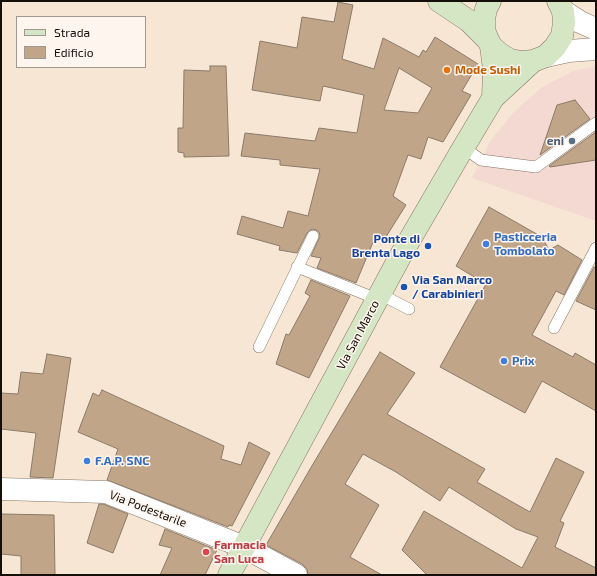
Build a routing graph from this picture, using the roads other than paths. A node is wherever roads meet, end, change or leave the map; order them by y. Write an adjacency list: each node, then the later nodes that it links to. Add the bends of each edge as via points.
1 (439, 1): 5 (main road, via 469,21)
2 (490, 1): 5 (main road, Via San Marco, via 484,19 484,30)
3 (562, 5): 4 (street, via 580,22); 7 (main road, Via San Marco, via 562,36 556,48)
4 (596, 29)
5 (490, 43): 7 (main road, via 510,60 522,62); 8 (main road, Via San Marco, via 494,69)
6 (596, 49): 7 (street, via 569,51)
7 (540, 59): 8 (main road, Via San Marco, via 514,77)
8 (493, 98): 10 (main road, Via San Marco)
9 (596, 123): 10 (lane, via 536,167 481,160)
10 (464, 148): 14 (main road, Via San Marco)
11 (312, 236): 13 (lane)
12 (596, 248): 16 (lane)
13 (297, 267): 14 (lane); 17 (lane)
14 (379, 297): 15 (lane); 19 (main road, Via San Marco)
15 (409, 309)
16 (554, 328)
17 (259, 347)
18 (1, 488): 19 (street, Via Podestarile, via 106,492)
19 (244, 547): 20 (main road, Via San Marco); 21 (street, Via Podestarile)
20 (229, 575)
21 (296, 575)

